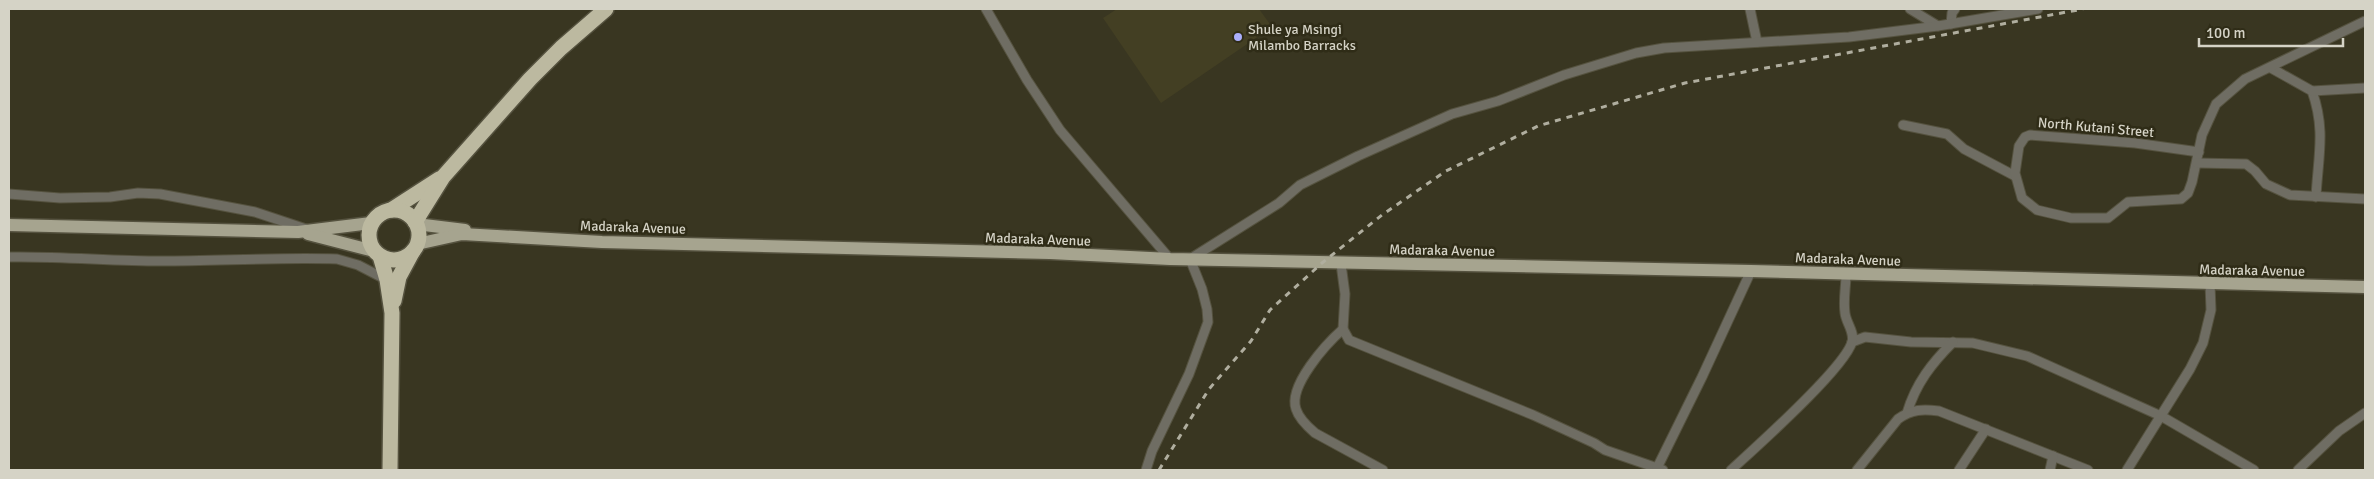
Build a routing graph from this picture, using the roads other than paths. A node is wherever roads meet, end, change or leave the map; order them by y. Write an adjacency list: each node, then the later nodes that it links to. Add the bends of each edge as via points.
1 (606, 9): 18 (highway, via 530,79)
2 (986, 9): 31 (street, via 1060,130)
3 (1750, 9): 10 (street)
4 (1910, 9): 9 (street)
5 (1956, 9): 8 (street, via 1952,13)
6 (2038, 9): 8 (street)
7 (2365, 21): 11 (street)
8 (1951, 24): 9 (street)
9 (1938, 26): 10 (street, via 1849,37)
10 (1757, 42): 32 (street, via 1636,53 1452,114 1300,185 1279,203)
11 (2271, 68): 13 (street); 15 (street, via 2245,79 2216,104 2202,135)
12 (2365, 88): 13 (street)
13 (2312, 91): 20 (street, via 2320,121 2321,144)
14 (1903, 126): 17 (street, via 1946,134 1964,149)
15 (2199, 152): 16 (street); 17 (street, North Kutani Street, via 2135,143 2030,135 2018,146)
16 (2197, 162): 17 (street, North Kutani Street, via 2188,193 2181,199 2128,202 2108,218 2071,218 2032,207 2022,198); 20 (street, via 2246,164 2261,180 2282,192)
17 (2015, 176)
18 (442, 177): 22 (highway); 24 (highway)
19 (9, 194): 26 (street, via 60,198 160,194 255,212)
20 (2316, 197): 21 (street)
21 (2365, 199)
22 (391, 210): 23 (highway, via 383,212); 24 (highway, via 409,214)
23 (371, 223): 26 (main road); 29 (highway, via 369,238)
24 (416, 223): 27 (main road); 28 (highway)
25 (9, 225): 26 (main road)
26 (303, 231): 29 (main road)
27 (520, 238): 28 (main road, via 462,234); 31 (main road, Madaraka Avenue)
28 (416, 246): 29 (highway, via 403,258 387,259); 39 (highway, via 399,277)
29 (377, 253): 36 (highway)
30 (9, 257): 36 (street, via 164,261 337,260 358,265)
31 (1170, 259): 32 (main road, Madaraka Avenue)
32 (1190, 259): 33 (main road, Madaraka Avenue); 50 (street, via 1202,289 1208,322 1189,374)
33 (1341, 264): 34 (main road, Madaraka Avenue); 40 (street, via 1345,294)
34 (1751, 271): 35 (main road, Madaraka Avenue); 48 (street)
35 (1846, 274): 37 (main road, Madaraka Avenue); 41 (street, via 1844,312 1853,335)
36 (387, 280): 39 (highway)
37 (2210, 284): 38 (main road, Madaraka Avenue); 45 (street, via 2211,310 2203,343)
38 (2365, 288)
39 (392, 312): 49 (highway)
40 (1343, 329): 48 (street, via 1354,343 1487,396 1594,442 1605,450); 51 (street, via 1317,357 1298,387 1295,409 1315,433)
41 (1852, 342): 42 (street, via 1865,336 1911,342); 52 (street, via 1839,364)
42 (1953, 342): 43 (street, via 1925,373); 45 (street, via 2027,356)
43 (1907, 413): 46 (street, via 1922,409 1939,411); 53 (street, via 1898,419)
44 (2365, 413): 59 (street, via 2339,431)
45 (2161, 416): 57 (street); 58 (street)
46 (1986, 429): 47 (street); 54 (street)
47 (2053, 456): 55 (street); 56 (street)
48 (1660, 469)
49 (390, 470)
50 (1146, 470)
51 (1383, 470)
52 (1731, 470)
53 (1857, 470)
54 (1959, 470)
55 (2050, 470)
56 (2088, 470)
57 (2127, 470)
58 (2254, 470)
59 (2298, 470)

